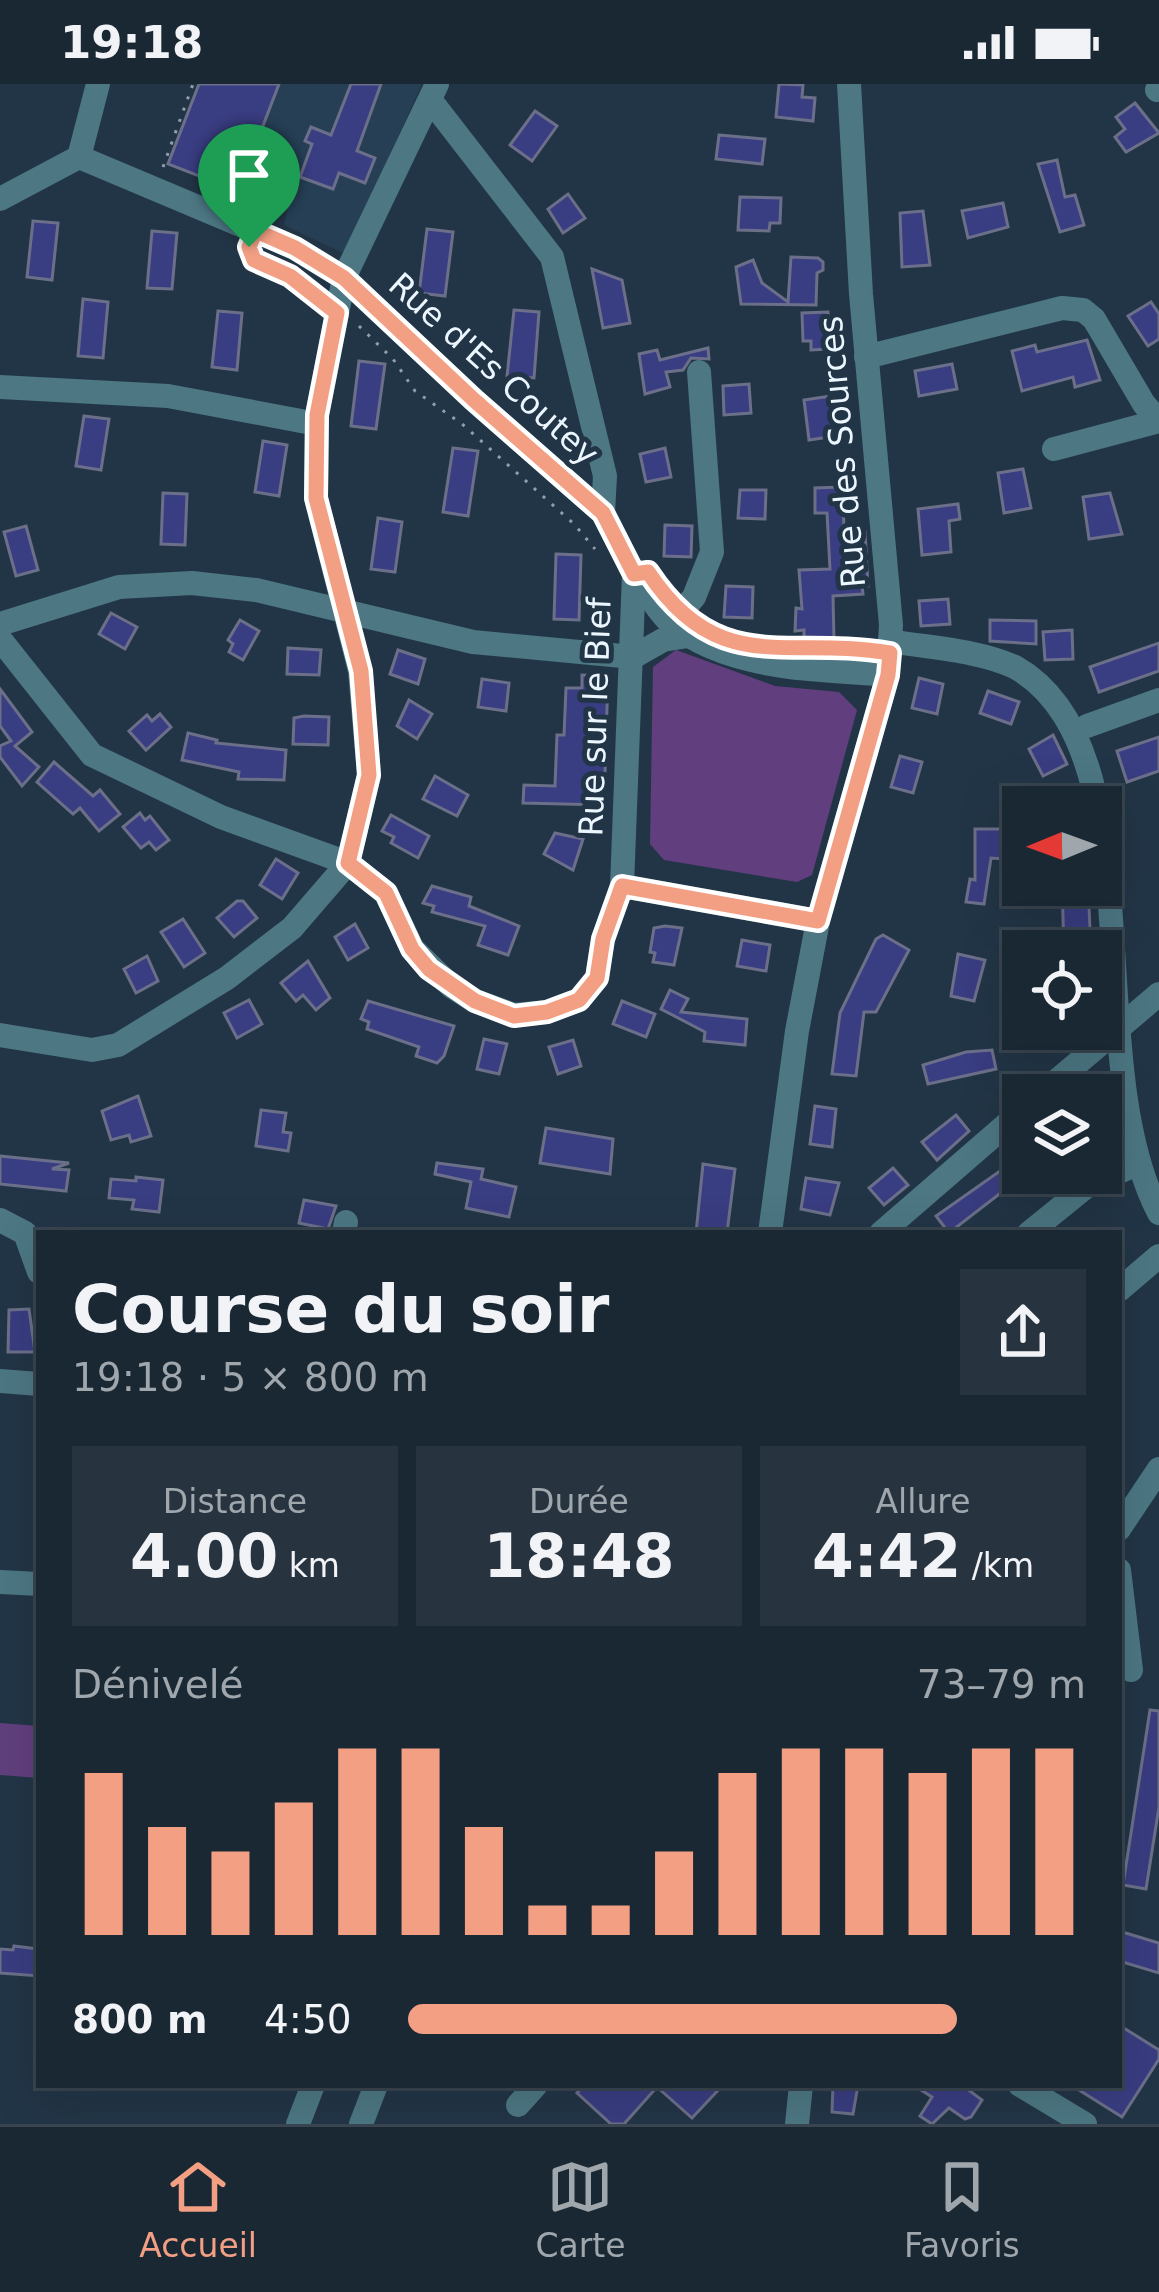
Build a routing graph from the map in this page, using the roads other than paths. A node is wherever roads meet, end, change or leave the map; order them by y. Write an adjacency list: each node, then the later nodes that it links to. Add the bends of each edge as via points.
1 (98, 84): 4 (street)
2 (849, 84): 7 (street, Rue des Sources)
3 (434, 93): 6 (street); 13 (street, Rue sur le Bief, via 552,256 605,476)
4 (79, 157): 5 (street); 6 (street, Rue d'Es Coutey, via 295,248)
5 (0, 199)
6 (344, 278): 11 (street); 13 (street, Rue d'Es Coutey)
7 (866, 356): 10 (street, via 1062,308 1083,310); 19 (street, Rue des Sources)
8 (699, 372): 17 (street, via 712,552)
9 (0, 387): 11 (street, via 168,396)
10 (1159, 421): 12 (street)
11 (317, 424): 15 (street, via 316,498)
12 (1054, 448)
13 (603, 513): 14 (street, Rue sur le Bief)
14 (634, 574): 17 (street); 20 (street, Rue sur le Bief)
15 (344, 608): 16 (street, via 256,590 148,583); 20 (street, via 473,642); 24 (street, via 361,671 369,775)
16 (0, 623)
17 (682, 630): 20 (street); 21 (street, via 764,663)
18 (0, 639): 24 (street, via 92,755 220,817)
19 (890, 641): 21 (street, Rue des Sources); 23 (street, via 1016,668 1072,705)
20 (633, 657): 25 (street, Rue sur le Bief)
21 (888, 675): 26 (street, Rue des Sources)
22 (1159, 700): 23 (street)
23 (1087, 726): 28 (street, via 1118,814)
24 (348, 863): 25 (street, Rue sur le Bief, via 386,893 429,969 514,1016 579,1000 597,978); 29 (street, via 292,928 118,1045 92,1050)
25 (622, 886): 26 (street)
26 (818, 921): 35 (street, Rue des Sources)
27 (1159, 994): 28 (street)
28 (1124, 1023): 30 (street); 32 (street)
29 (0, 1035)
30 (1064, 1074)
31 (1002, 1128): 36 (street)
32 (1137, 1164): 33 (street); 37 (street, via 1087,1186)
33 (1159, 1213)
34 (0, 1220): 39 (street, via 25,1233)
35 (770, 1230)
36 (883, 1230)
37 (1033, 1230)
38 (1159, 1256): 40 (street)
39 (36, 1264)
40 (1122, 1287)
41 (0, 1381): 42 (street)
42 (36, 1384)
43 (1159, 1469): 44 (street)
44 (1122, 1524)
45 (0, 1582): 46 (street)
46 (36, 1585)
47 (1122, 1622): 48 (street)
48 (1125, 1673): 49 (street)
49 (1159, 1675)
50 (312, 2088): 56 (street)
51 (375, 2088): 57 (street)
52 (533, 2088): 55 (street)
53 (801, 2088): 58 (street)
54 (1024, 2088): 59 (street)
55 (518, 2105)
56 (298, 2124)
57 (362, 2124)
58 (797, 2124)
59 (1084, 2124)

